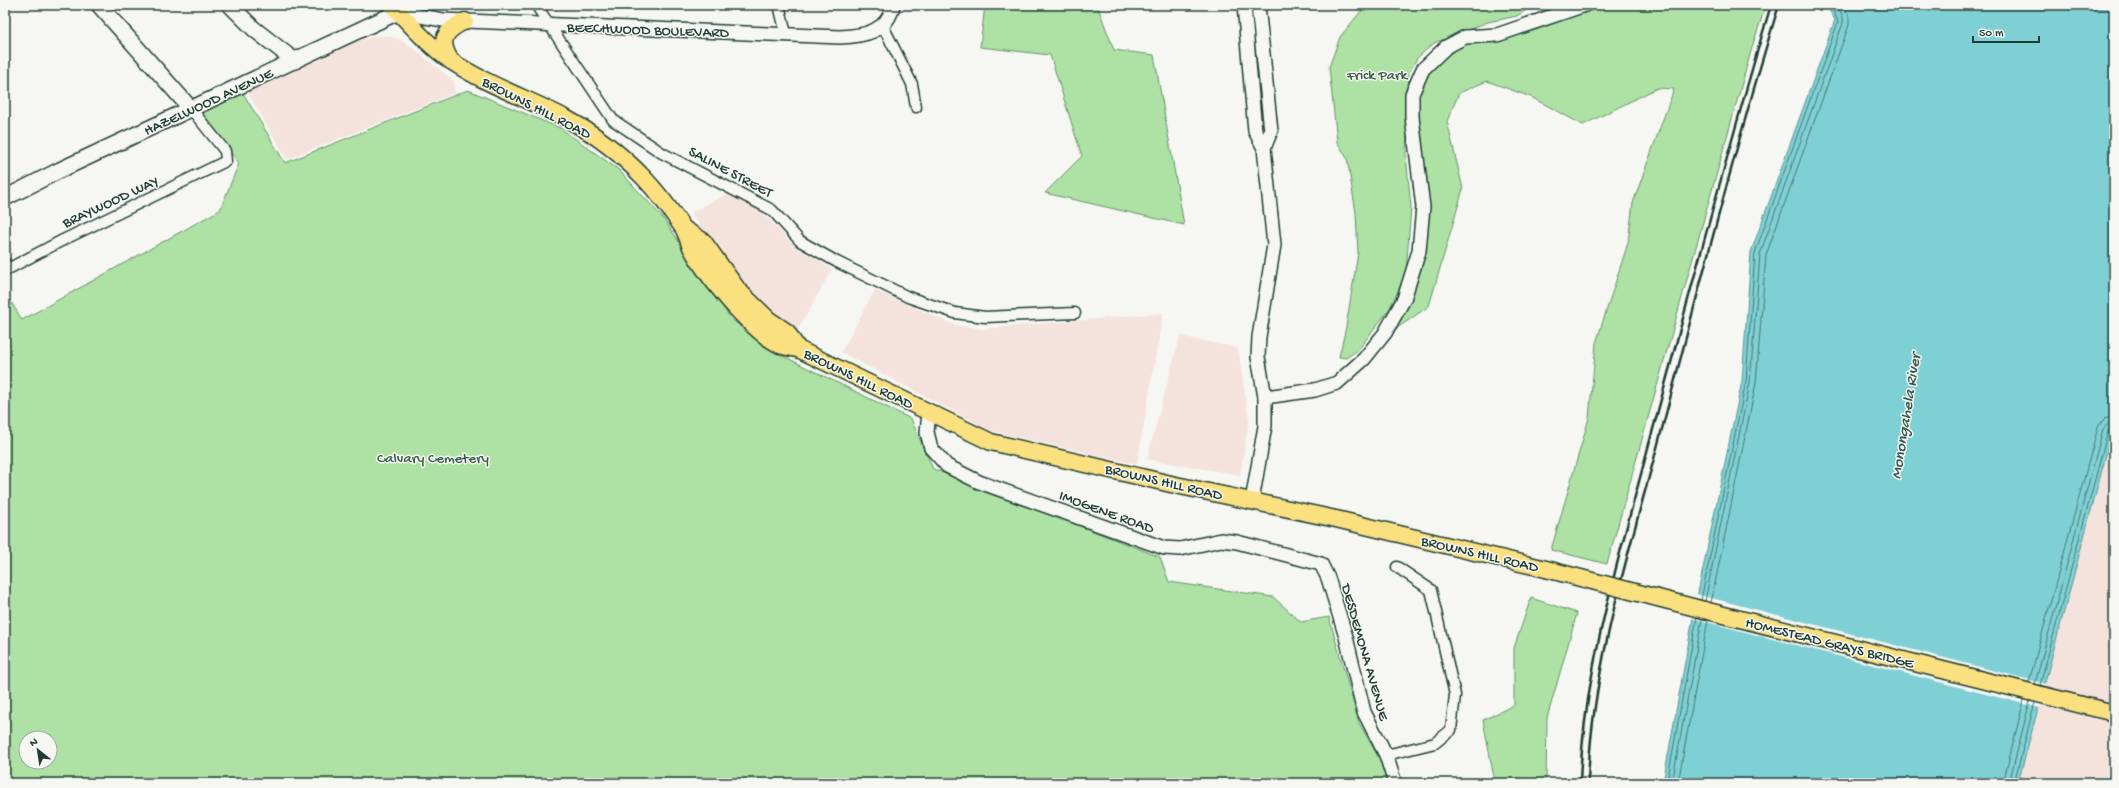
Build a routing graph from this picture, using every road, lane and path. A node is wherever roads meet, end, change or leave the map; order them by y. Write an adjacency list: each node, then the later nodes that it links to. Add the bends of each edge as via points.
1 (99, 5): 18 (main road)
2 (230, 5): 15 (main road, via 254,29)
3 (413, 5): 10 (street, HAZELWOOD AVENUE)
4 (536, 5): 12 (street, SALINE STREET)
5 (779, 5): 14 (street)
6 (893, 5): 13 (street)
7 (1244, 5): 19 (street, via 1255,132)
8 (1258, 5): 19 (street, via 1271,131)
9 (1585, 5): 23 (street, via 1498,35 1465,37 1446,47 1423,69 1412,94 1412,117 1423,207 1419,251 1404,299 1385,333 1364,359 1337,383 1315,390)
10 (395, 8): 11 (street, BEECHWOOD BOULEVARD, via 443,20); 15 (main road, HAZELWOOD AVENUE); 16 (main road, BROWNS HILL ROAD, via 424,40)
11 (465, 21): 12 (street, BEECHWOOD BOULEVARD); 16 (main road, via 452,27 446,34 445,50)
12 (548, 24): 14 (street, BEECHWOOD BOULEVARD); 22 (street, SALINE STREET, via 613,120 662,152 772,210 800,241 837,262 908,297 955,313 985,318)
13 (883, 26): 14 (street, BEECHWOOD BOULEVARD, via 871,33 856,36); 17 (street, via 912,84)
14 (786, 34)
15 (295, 61): 18 (main road, HAZELWOOD AVENUE)
16 (451, 61): 24 (main road, BROWNS HILL ROAD, via 489,83 568,120 593,134 621,156 644,178 684,230 703,241 738,290 764,316 787,332 798,349)
17 (916, 107)
18 (192, 110): 20 (main road, HAZELWOOD AVENUE); 21 (street, BRAYWOOD WAY, via 225,151 226,161)
19 (1264, 148): 23 (street, via 1274,245 1259,337 1258,357)
20 (5, 198)
21 (7, 266)
22 (1075, 313)
23 (1265, 397): 25 (street, via 1265,426)
24 (929, 412): 25 (main road, BROWNS HILL ROAD, via 991,442); 26 (street, IMOGENE ROAD, via 927,432 935,454 947,466 979,482 1164,548 1180,549 1220,540)
25 (1252, 501): 28 (main road, BROWNS HILL ROAD)
26 (1321, 564): 30 (street, DESDEMONA AVENUE, via 1328,578 1346,637 1364,712)
27 (1397, 567): 30 (street, via 1432,590 1456,695 1451,730 1435,743)
28 (1546, 569): 29 (main road, HOMESTEAD GRAYS BRIDGE, bridge)
29 (2114, 713)
30 (1386, 755): 31 (street, DESDEMONA AVENUE)
31 (1395, 783)

